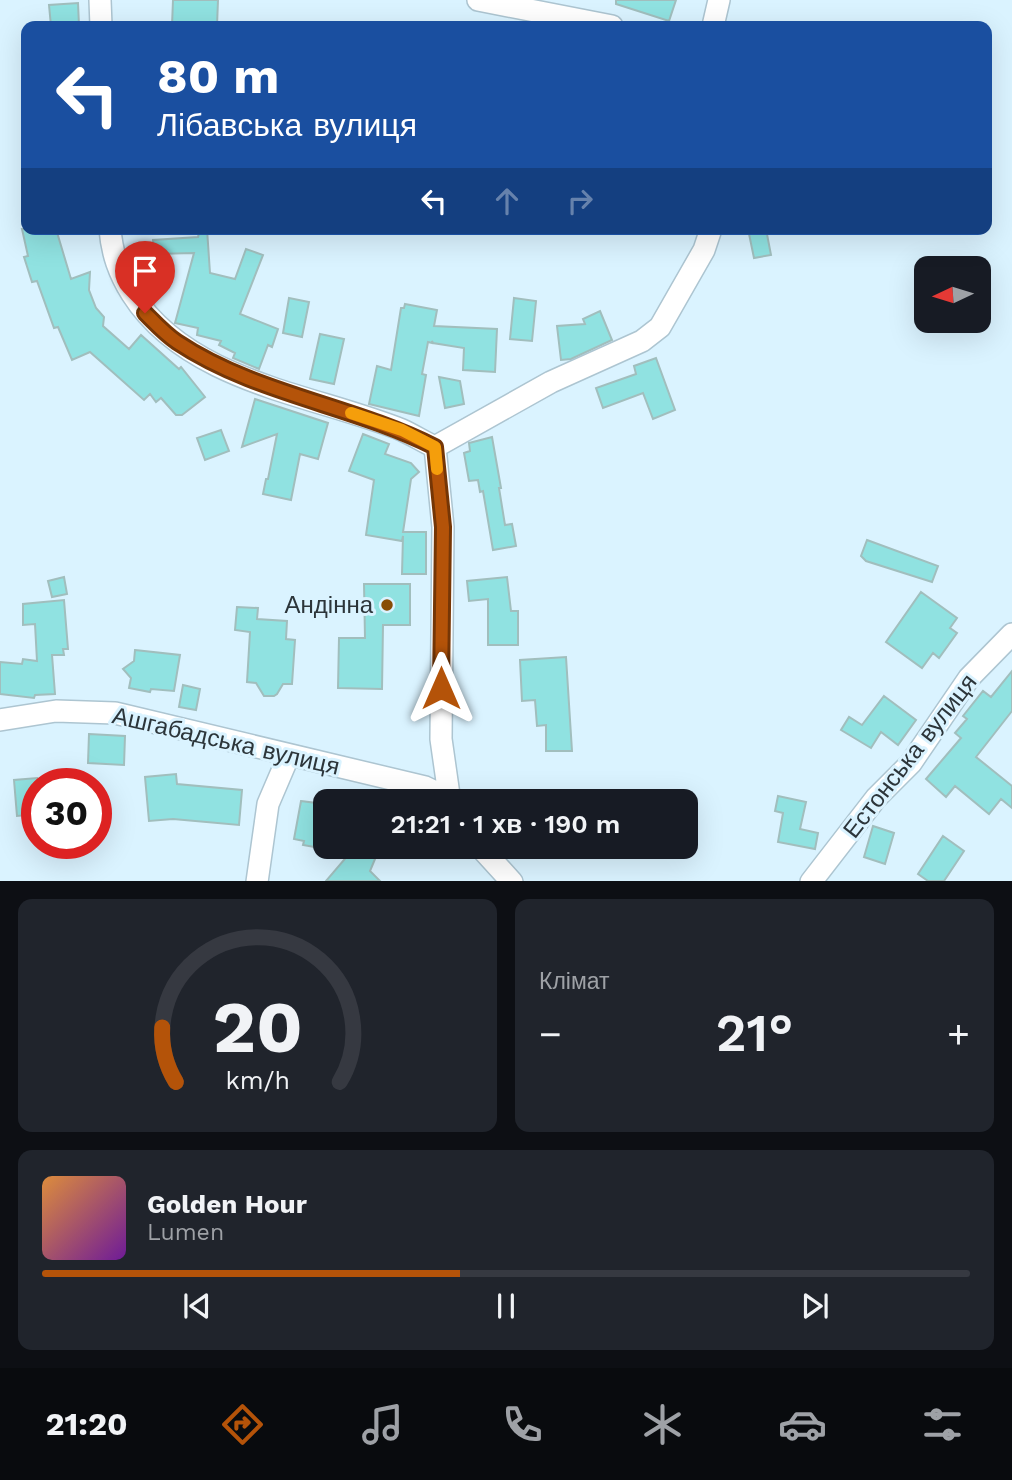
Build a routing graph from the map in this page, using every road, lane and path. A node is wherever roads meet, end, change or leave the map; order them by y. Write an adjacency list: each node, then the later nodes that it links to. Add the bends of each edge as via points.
1 (100, 0): 4 (street)
2 (478, 0): 5 (street)
3 (719, 0): 6 (street)
4 (101, 21)
5 (586, 21)
6 (714, 21)
7 (110, 235): 9 (street, via 120,274 145,313 175,341 240,376 402,430)
8 (709, 235): 9 (street, via 660,327 642,341 551,382)
9 (435, 447): 14 (street, via 443,527 441,738)
10 (1012, 634): 18 (street, Естонська вулиця, via 969,678 911,763 876,798)
11 (0, 720): 12 (street, Ашгабадська вулиця, via 55,711 115,713)
12 (289, 755): 13 (street, Ашгабадська вулиця); 16 (street, via 268,804)
13 (429, 789)
14 (448, 789)
15 (491, 859): 17 (street)
16 (257, 881)
17 (512, 881)
18 (811, 881)

